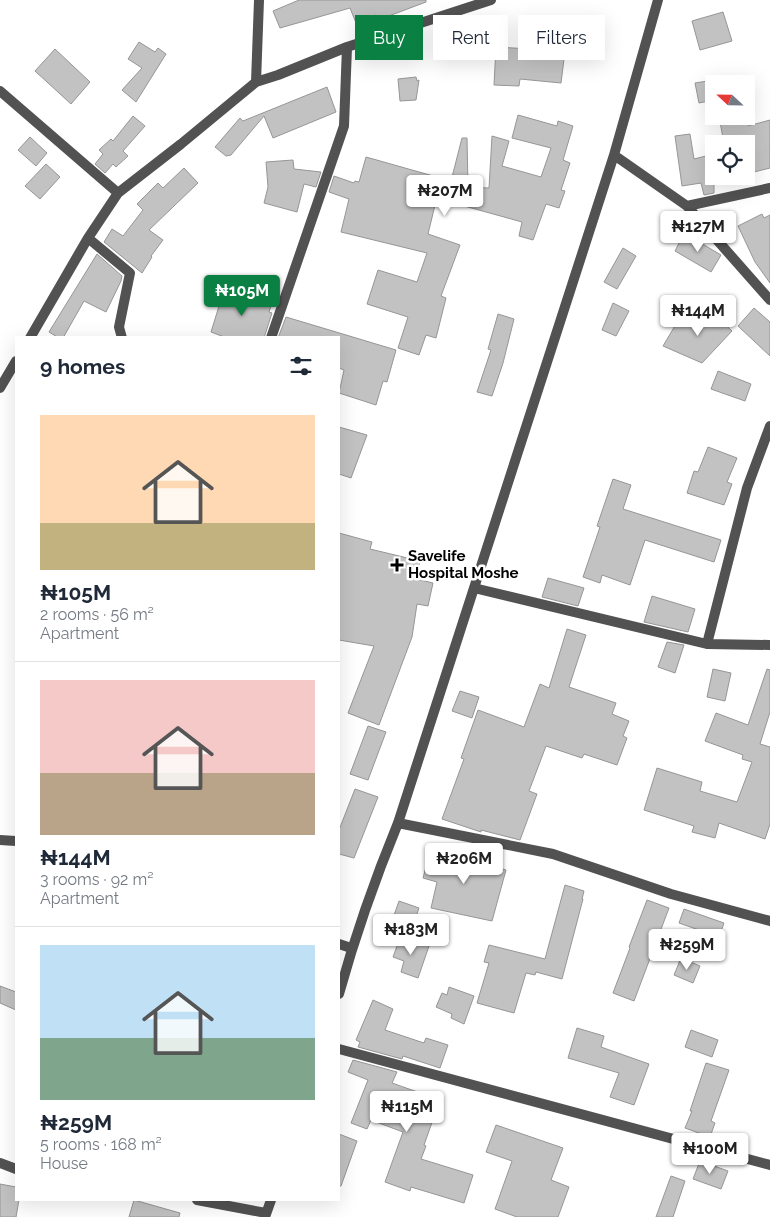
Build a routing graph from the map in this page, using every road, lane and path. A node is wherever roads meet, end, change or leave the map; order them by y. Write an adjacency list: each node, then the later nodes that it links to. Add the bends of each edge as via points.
1 (259, 0): 5 (street)
2 (491, 0): 4 (street)
3 (658, 0): 7 (street)
4 (347, 47): 5 (street); 15 (street, via 344,126)
5 (256, 82): 9 (street)
6 (0, 91): 9 (street)
7 (614, 155): 10 (street); 19 (street)
8 (770, 188): 10 (street)
9 (118, 193): 11 (street)
10 (687, 206): 12 (street)
11 (88, 238): 13 (street); 14 (street, via 130,273 119,327)
12 (770, 300)
13 (31, 336)
14 (121, 336)
15 (273, 336)
16 (15, 362): 17 (street)
17 (0, 388)
18 (770, 426): 20 (street, via 747,488)
19 (474, 588): 20 (street); 22 (street)
20 (707, 644): 21 (street)
21 (770, 645)
22 (398, 824): 25 (street, via 553,854 671,894); 27 (street)
23 (15, 839): 24 (street)
24 (0, 840)
25 (770, 921)
26 (340, 944): 27 (street)
27 (351, 948): 28 (street)
28 (340, 990)
29 (340, 1049): 31 (street)
30 (0, 1164): 32 (street)
31 (770, 1165)
32 (15, 1169)
33 (202, 1201): 35 (street)
34 (271, 1201): 35 (street)
35 (266, 1215)

